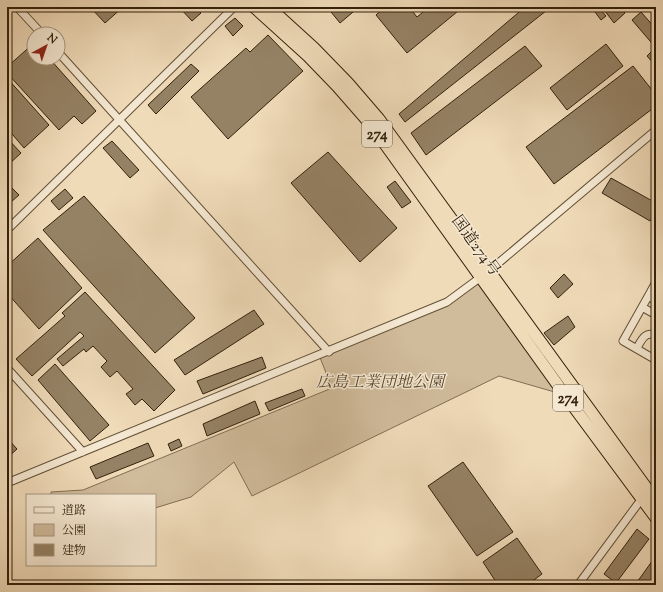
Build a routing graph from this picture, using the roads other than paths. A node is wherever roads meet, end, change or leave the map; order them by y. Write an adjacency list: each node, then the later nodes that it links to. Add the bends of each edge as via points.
1 (17, 7): 5 (street)
2 (234, 7): 7 (street)
3 (254, 7): 10 (highway, 国道274号 / 274, via 308,56 372,126)
4 (269, 7): 10 (highway, 国道274号 / 274, via 314,48 379,119)
5 (35, 26)
6 (66, 61): 7 (street)
7 (119, 120): 9 (street); 18 (street)
8 (656, 130): 10 (street)
9 (7, 230)
10 (485, 275): 18 (street, via 447,302); 23 (highway, 国道274号 / 274)
11 (656, 284): 12 (street)
12 (650, 293): 13 (street); 14 (street)
13 (656, 302)
14 (642, 307): 15 (street); 17 (street, via 623,341)
15 (656, 315)
16 (656, 336): 17 (street, via 648,334)
17 (637, 348): 19 (street)
18 (329, 352): 21 (street)
19 (656, 360)
20 (7, 368): 21 (street)
21 (83, 452): 22 (street)
22 (7, 483)
23 (645, 495): 24 (highway, 国道274号 / 274); 25 (highway, 国道274号 / 274); 26 (street)
24 (656, 501)
25 (656, 518)
26 (578, 585)

